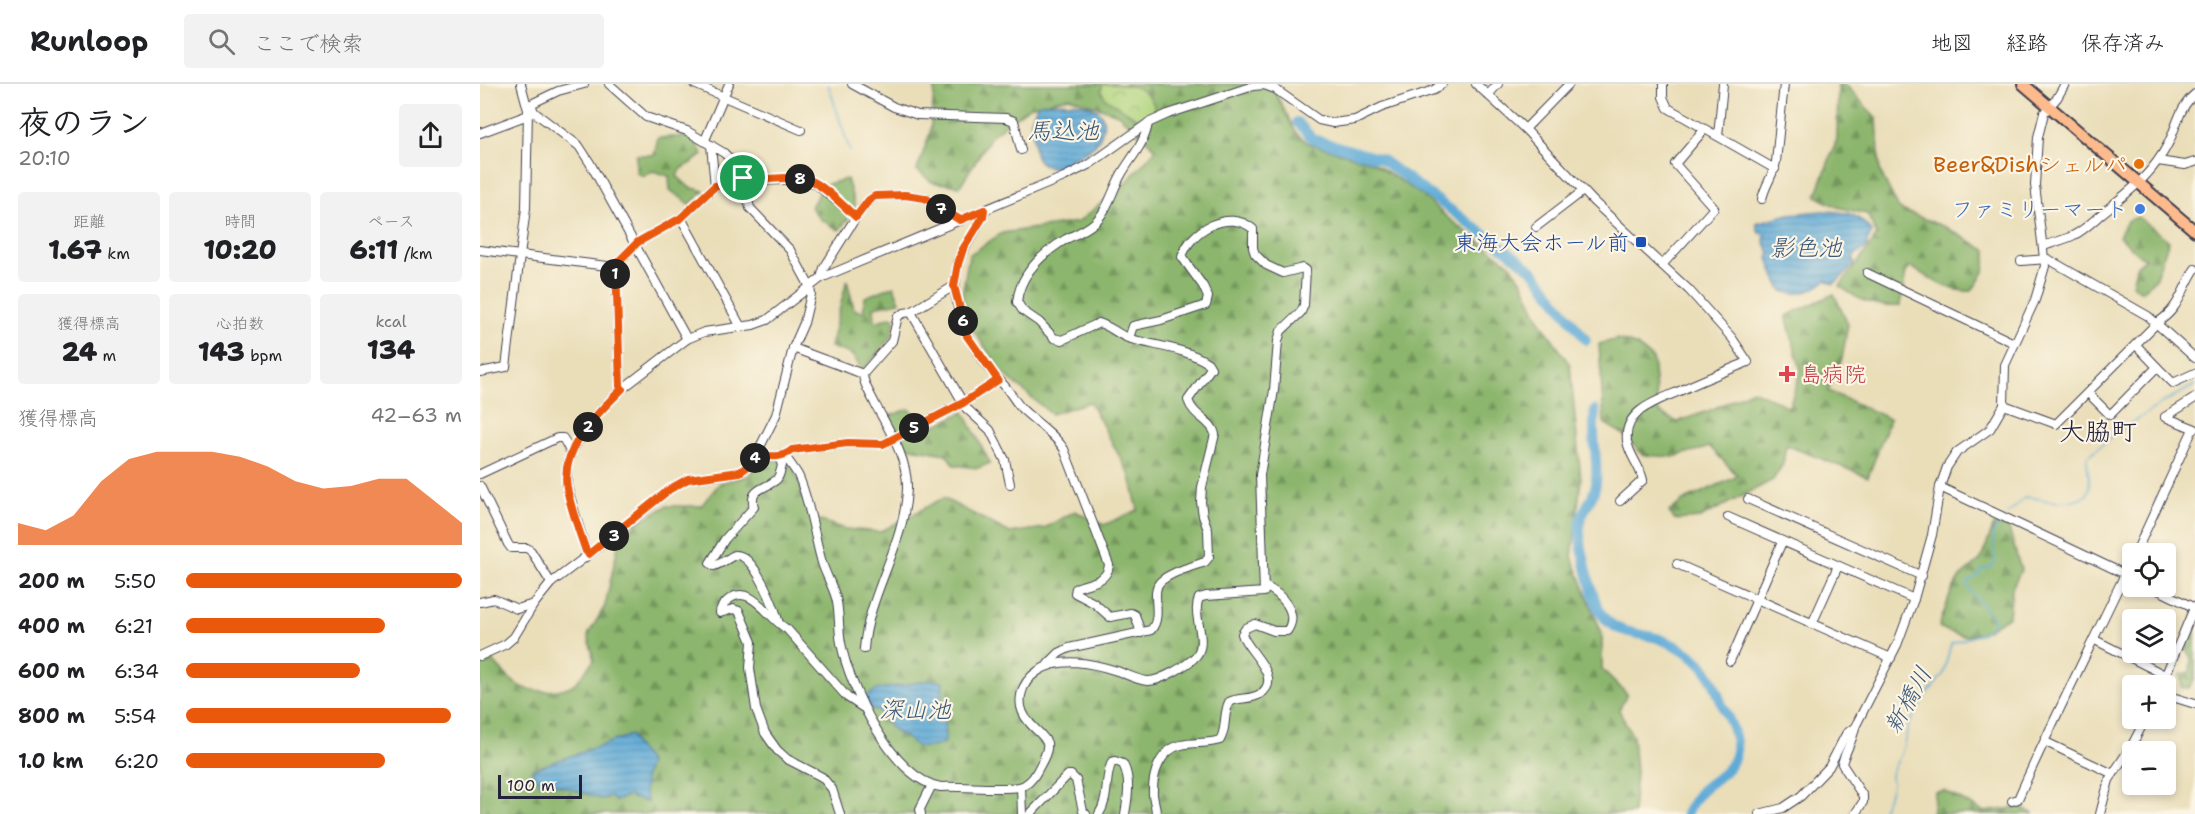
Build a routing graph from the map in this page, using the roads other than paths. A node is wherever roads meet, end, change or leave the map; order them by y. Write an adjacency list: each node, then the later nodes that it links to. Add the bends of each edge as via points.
1 (521, 84): 22 (street)
2 (584, 84): 22 (street, via 531,104)
3 (609, 84): 29 (street, via 646,117)
4 (694, 84): 20 (street)
5 (729, 84): 20 (street)
6 (852, 84): 30 (street, via 918,116 1006,118 1014,122)
7 (1284, 84): 18 (street)
8 (1442, 84): 18 (street, via 1354,120 1333,123 1319,120)
9 (1476, 84): 19 (street)
10 (1498, 84): 19 (street)
11 (1569, 84): 24 (street)
12 (1663, 84): 26 (street, via 1668,108)
13 (1723, 84): 28 (street)
14 (1784, 84): 33 (street)
15 (2023, 84): 21 (main road)
16 (2065, 84): 21 (street)
17 (2195, 94): 31 (street, via 2180,113)
18 (1285, 95): 23 (street, via 1264,85 1253,86)
19 (1488, 95): 24 (street)
20 (724, 97): 25 (street); 29 (street)
21 (2048, 106): 35 (main road); 46 (street, via 2038,137 2035,185)
22 (531, 114): 27 (street); 45 (street, via 579,146); 48 (street)
23 (1148, 123): 39 (street, via 1090,164); 61 (street, via 1145,138 1119,178 1102,215 1093,225 1039,259 1026,276 1017,302 1054,338 1062,340 1099,322)
24 (1525, 129): 37 (street)
25 (801, 130)
26 (1704, 130): 28 (street); 51 (street, via 1675,165 1714,208)
27 (480, 133)
28 (1718, 136): 33 (street)
29 (708, 143): 34 (street, via 724,153); 36 (street)
30 (1021, 150)
31 (2158, 161): 32 (street, via 2185,165); 35 (street)
32 (2195, 162)
33 (1774, 169): 38 (street)
34 (743, 178): 36 (street); 40 (street, via 805,179); 57 (street, via 750,208 790,250)
35 (2140, 184): 44 (main road); 46 (street, via 2085,229)
36 (715, 186): 41 (street)
37 (1583, 191): 43 (street); 51 (street)
38 (1762, 199)
39 (984, 210): 42 (street); 56 (street, via 963,249)
40 (856, 217): 42 (street, via 875,196 905,195 925,198); 55 (street)
41 (681, 218): 45 (street); 60 (street)
42 (960, 220): 55 (street)
43 (1536, 227)
44 (2195, 231)
45 (635, 246): 52 (street); 62 (street)
46 (2044, 246): 49 (street)
47 (480, 250): 48 (street)
48 (520, 255): 52 (street); 68 (street, via 506,367)
49 (2044, 259): 50 (street); 59 (street); 63 (street, via 2035,300)
50 (2021, 261)
51 (1663, 264): 87 (street, via 1703,304 1748,362 1655,400 1632,420 1627,443 1643,480)
52 (615, 267): 72 (street)
53 (2195, 269): 59 (street, via 2170,314)
54 (1867, 273): 63 (street)
55 (821, 278): 57 (street)
56 (954, 286): 58 (street); 71 (street, via 967,336)
57 (810, 287): 60 (street, via 767,320); 65 (street, via 812,294 804,323)
58 (911, 312): 69 (street, via 898,316 892,340); 75 (street)
59 (2157, 323): 64 (street); 66 (street)
60 (741, 327): 62 (street, via 704,332)
61 (1129, 338): 97 (street, via 1133,326 1206,305 1208,297 1203,286 1182,258 1192,238 1209,226 1229,220 1242,222 1253,229 1253,248 1266,266 1279,272 1306,270 1304,305 1278,340 1260,475); 107 (street, via 1208,363 1211,368 1188,400 1190,408 1214,428 1215,434 1201,502 1209,557 1160,582 1156,588 1156,623 1151,630)
62 (687, 339): 72 (street)
63 (2014, 343): 76 (street, via 2005,365)
64 (2136, 345): 67 (street); 73 (street)
65 (793, 348): 69 (street); 80 (street, via 776,415)
66 (2195, 358)
67 (2157, 367): 70 (street, via 2173,383); 73 (street, via 2110,415)
68 (480, 372)
69 (863, 374): 78 (street)
70 (2195, 374)
71 (998, 380): 75 (street); 107 (street, via 1064,449 1108,558 1109,569 1104,577 1076,588 1075,593 1110,617 1135,615)
72 (622, 389): 79 (street, via 601,410)
73 (2088, 393): 76 (street, via 2056,424)
74 (2195, 398): 77 (street, via 2165,417)
75 (963, 403): 78 (street); 83 (street, via 990,430 1005,460)
76 (2004, 405): 85 (street, via 1990,429 1957,452)
77 (2194, 429): 90 (street)
78 (894, 439): 81 (street, via 883,444 848,443 792,450); 109 (street, via 906,470 904,511 873,604)
79 (571, 453): 82 (street, via 563,438 557,438); 91 (street, via 567,486)
80 (756, 455): 81 (street); 91 (street, via 740,472 688,479 670,489)
81 (782, 456): 105 (street, via 777,479 755,493 754,507 725,539 710,563 714,566 726,562 732,555 749,563 768,591); 117 (street, via 798,476 821,561 836,599 846,662)
82 (480, 474)
83 (1010, 484)
84 (480, 486): 96 (street, via 508,544 531,551)
85 (1940, 487): 94 (street); 95 (street)
86 (1748, 499): 95 (street)
87 (1620, 501)
88 (1728, 517): 89 (street)
89 (1782, 542): 93 (street); 100 (street)
90 (2140, 543)
91 (589, 554): 96 (street)
92 (1677, 564): 100 (street)
93 (1838, 566): 101 (street); 106 (street)
94 (2122, 573)
95 (1922, 576): 101 (street)
96 (551, 583): 103 (street)
97 (1264, 586): 113 (street, via 1264,593 1199,598 1197,654 1183,667 1158,678 1148,681 1072,662); 132 (street, via 1284,599 1291,618 1287,631 1255,624 1242,634 1268,674 1267,685 1259,695 1228,702 1220,740 1183,745 1165,753 1154,784)
98 (2122, 589): 108 (street)
99 (2172, 597): 104 (street)
100 (1757, 599): 106 (street); 112 (street)
101 (1914, 599): 111 (street)
102 (480, 602): 103 (street, via 494,599 516,609)
103 (534, 604): 110 (street, via 514,637)
104 (2195, 608): 114 (street)
105 (778, 624): 117 (street, via 787,628 847,697); 125 (street, via 761,604 741,595 732,597 719,612 739,611 752,642 750,668 756,709 767,737 788,759 822,777 832,789)
106 (1812, 624): 111 (street)
107 (1141, 633): 113 (street, via 1069,648 1059,652)
108 (2095, 640): 114 (street); 124 (street, via 2018,799)
109 (864, 649)
110 (480, 656)
111 (1891, 658): 118 (street)
112 (1730, 661)
113 (1047, 666): 123 (street, via 1026,681 1020,693 1026,720 1047,743 1034,777)
114 (2165, 675)
115 (2176, 698): 116 (street)
116 (2195, 704)
117 (864, 708): 122 (street, via 901,760 917,778)
118 (1855, 727): 133 (street, via 1846,734 1829,767 1802,796 1783,808); 134 (street, via 1842,764 1863,796)
119 (2140, 729): 121 (street)
120 (2050, 744): 121 (street)
121 (2113, 774): 135 (street)
122 (932, 785): 123 (street); 126 (street)
123 (1021, 787): 127 (street)
124 (2012, 801)
125 (840, 814)
126 (921, 814)
127 (1022, 814)
128 (1030, 814): 129 (street, via 1071,775)
129 (1086, 814)
130 (1099, 814): 131 (street, via 1108,789 1109,767 1115,761 1123,764 1128,777)
131 (1125, 814)
132 (1156, 814)
133 (1759, 814)
134 (1855, 814)
135 (2100, 814)

